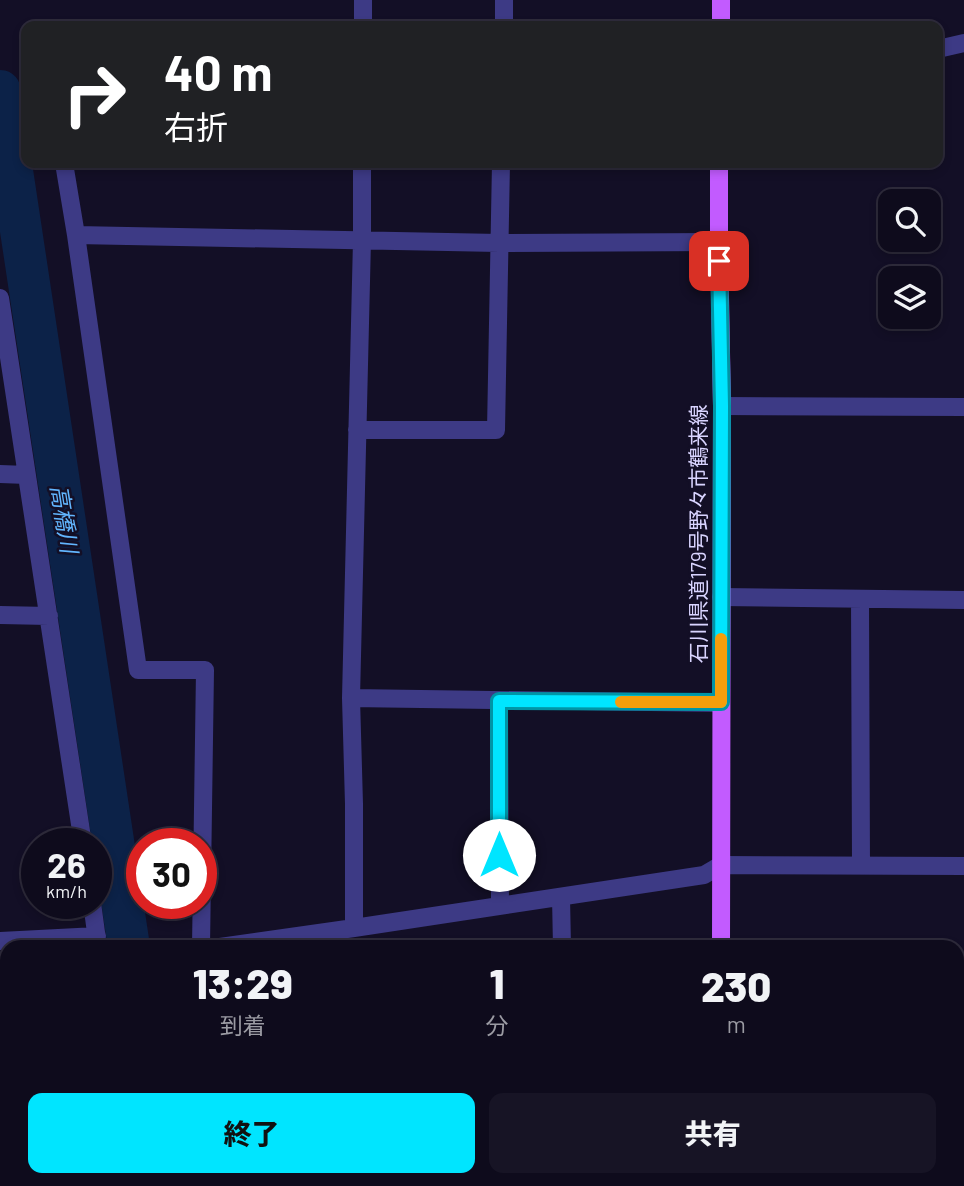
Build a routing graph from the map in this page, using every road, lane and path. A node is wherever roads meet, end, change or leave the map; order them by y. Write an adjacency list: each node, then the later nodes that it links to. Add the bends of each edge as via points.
1 (363, 0): 4 (street)
2 (504, 0): 5 (street)
3 (721, 0): 6 (main road)
4 (363, 21)
5 (503, 21)
6 (721, 21)
7 (964, 43): 8 (street)
8 (943, 48)
9 (65, 168): 13 (street)
10 (362, 168): 14 (street)
11 (501, 168): 16 (street)
12 (719, 168): 15 (main road, 石川県道179号野々市鶴来線)
13 (76, 235): 14 (street); 41 (street, via 138,670 205,670)
14 (362, 240): 16 (street); 21 (street)
15 (719, 242): 16 (street); 19 (main road, 石川県道179号野々市鶴来線)
16 (499, 243): 21 (street, via 496,430)
17 (0, 298): 18 (street)
18 (3, 337): 23 (street)
19 (722, 406): 20 (street); 24 (main road, 石川県道179号野々市鶴来線)
20 (964, 407)
21 (358, 430): 29 (street)
22 (0, 474): 23 (street)
23 (27, 475): 28 (street)
24 (721, 597): 25 (street); 31 (main road, 石川県道179号野々市鶴来線)
25 (860, 598): 26 (street); 34 (street)
26 (964, 600)
27 (0, 615): 28 (street)
28 (49, 616): 32 (street)
29 (351, 698): 30 (street); 39 (street)
30 (499, 701): 31 (street); 37 (street)
31 (721, 702): 33 (main road, 石川県道179号野々市鶴来線)
32 (81, 828)
33 (721, 865): 34 (street); 36 (street, via 704,875); 44 (main road, 石川県道179号野々市鶴来線)
34 (861, 865): 35 (street)
35 (964, 866)
36 (561, 897): 37 (street); 43 (street)
37 (500, 906): 39 (street)
38 (94, 919): 40 (street)
39 (354, 928): 42 (street)
40 (97, 940)
41 (201, 940)
42 (269, 940)
43 (562, 940)
44 (721, 940)

